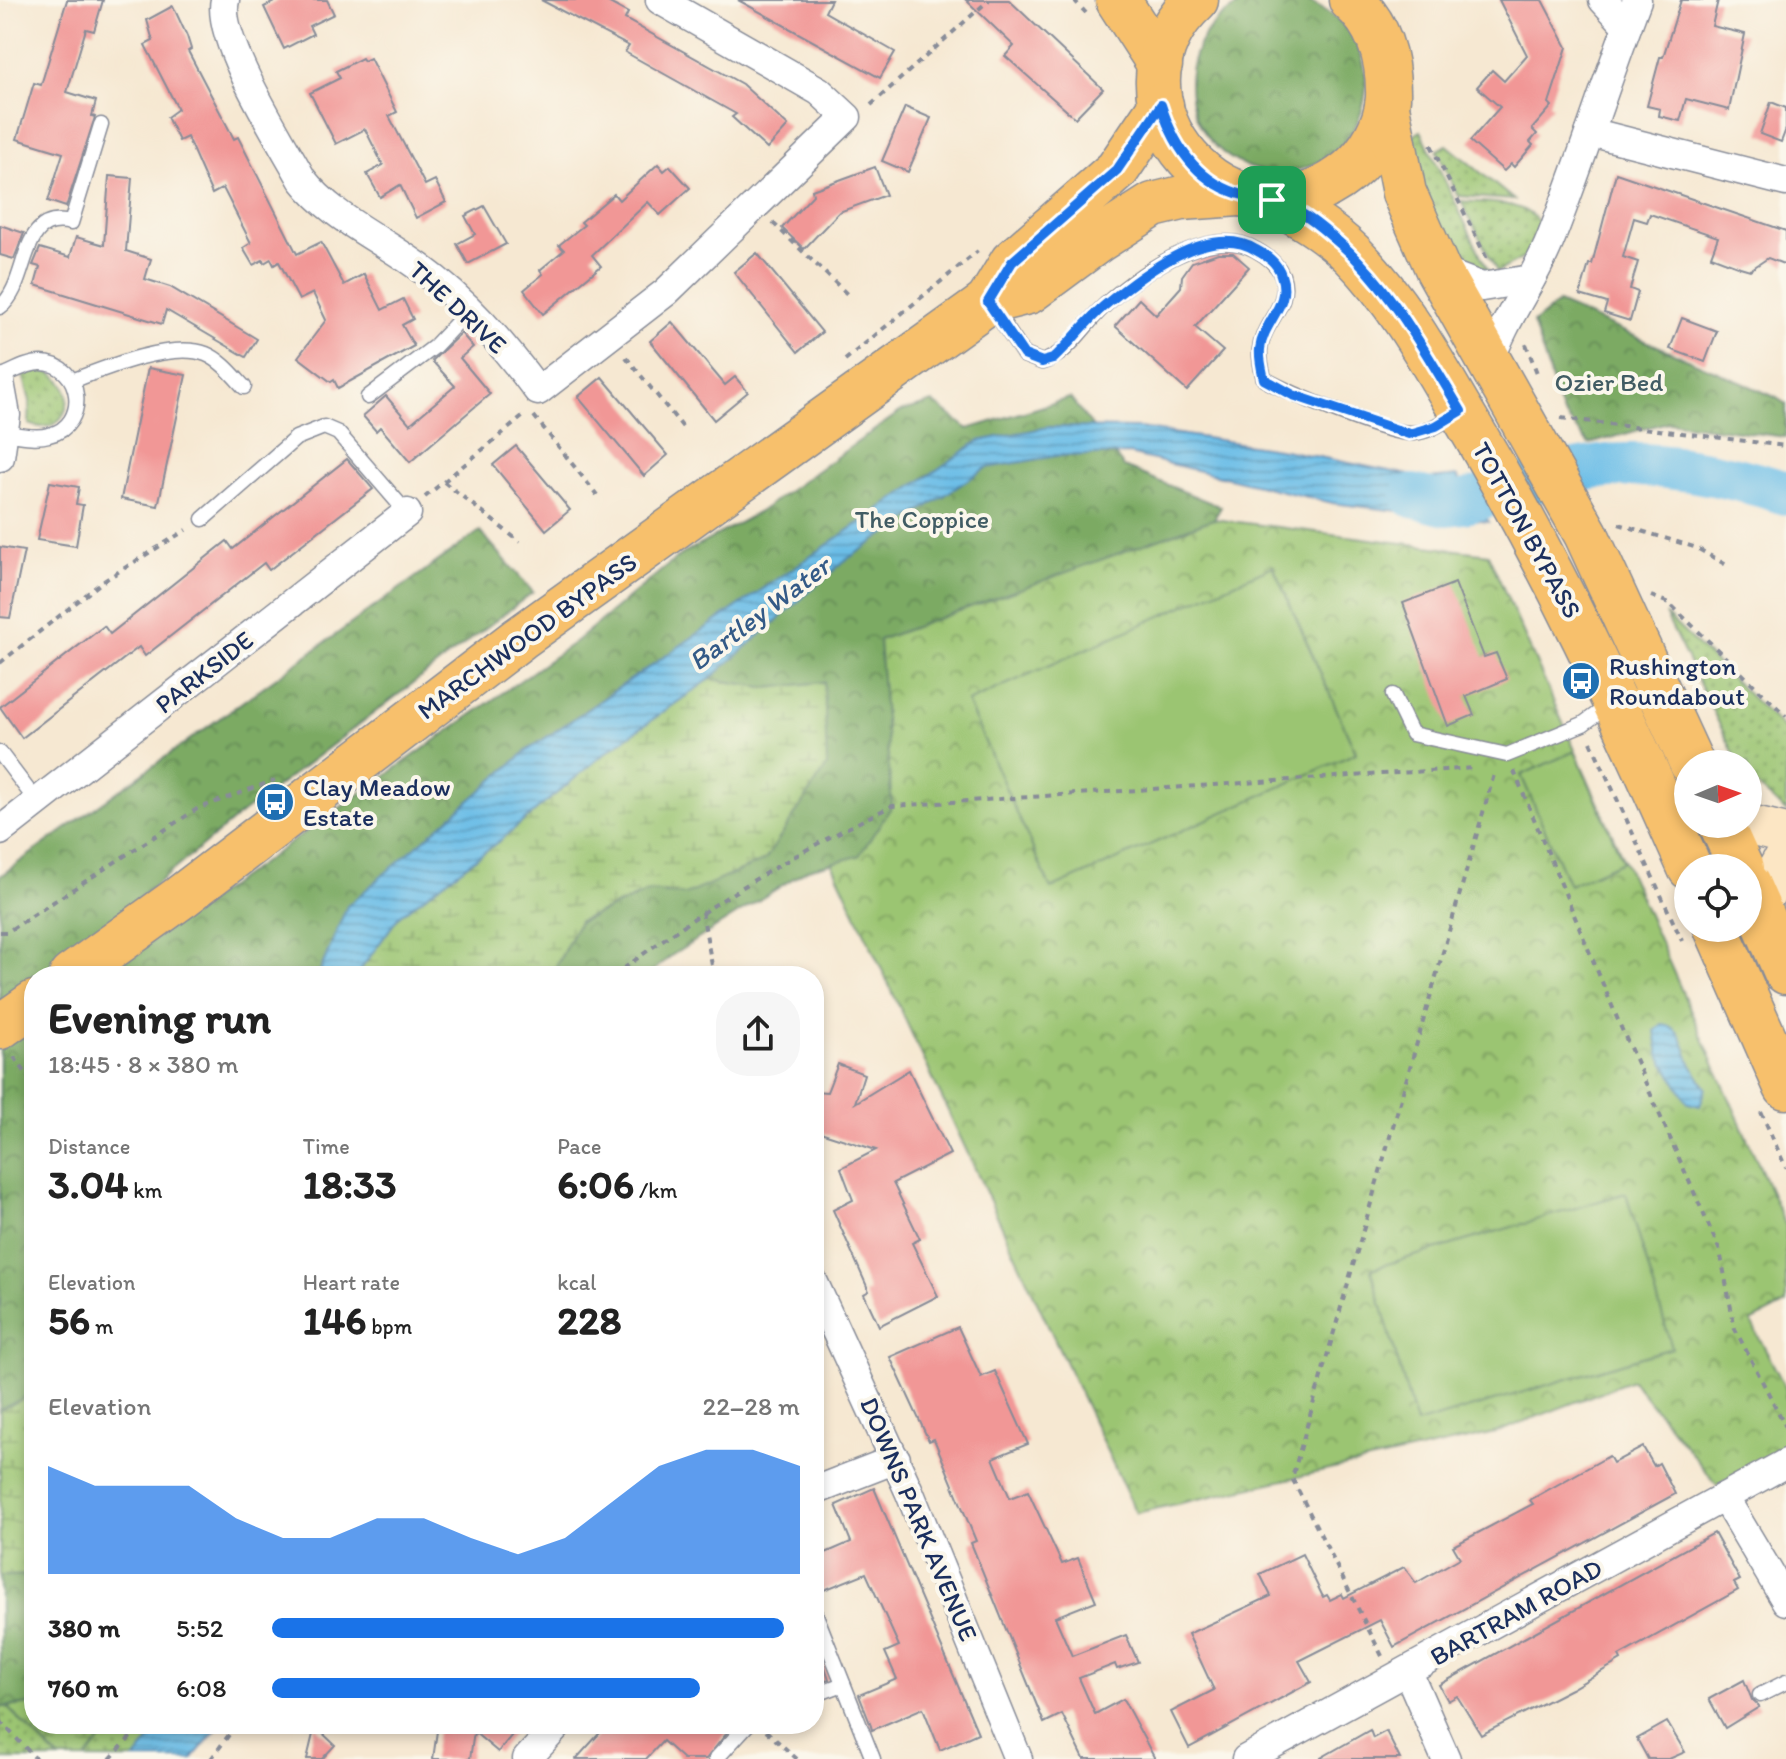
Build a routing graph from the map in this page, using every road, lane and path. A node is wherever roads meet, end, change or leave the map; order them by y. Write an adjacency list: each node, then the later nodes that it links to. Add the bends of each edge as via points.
1 (225, 0): 26 (street, THE DRIVE, via 223,20 231,46 317,199 423,269)
2 (660, 0): 13 (street, via 819,91)
3 (989, 0): 13 (path, via 878,101)
4 (1074, 0): 9 (path)
5 (1196, 0): 11 (main road, via 1169,36)
6 (1351, 0): 12 (main road, via 1380,38 1389,72)
7 (1603, 0): 10 (street)
8 (1637, 0): 10 (street)
9 (1105, 10): 11 (main road)
10 (1627, 26): 15 (street)
11 (1160, 85): 18 (main road, via 1170,135 1187,161 1210,181); 24 (main road, MARCHWOOD BYPASS, via 1117,170 1012,262)
12 (1387, 107): 18 (main road, via 1377,137 1334,184 1304,196); 20 (main road, TOTTON BYPASS, via 1404,193)
13 (847, 117): 19 (street, THE DRIVE)
14 (101, 125): 25 (lane, via 71,223 56,220 39,227 12,295)
15 (1590, 132): 17 (street); 21 (street)
16 (1428, 138): 22 (path)
17 (1786, 182)
18 (1256, 197): 24 (main road, MARCHWOOD BYPASS, via 1182,198 1153,205 1028,292); 35 (main road, TOTTON BYPASS, via 1308,218 1355,257 1414,334)
19 (756, 207): 23 (path); 28 (street, THE DRIVE, via 666,292)
20 (1438, 270): 22 (street, via 1482,287); 29 (main road, TOTTON BYPASS)
21 (1531, 279): 22 (street); 27 (street)
22 (1501, 285)
23 (847, 294)
24 (988, 302): 35 (lane, via 1024,355 1042,362 1063,351 1103,307 1180,253 1234,241 1275,262 1282,276 1281,307 1260,350 1264,379 1293,395 1409,434); 65 (main road, MARCHWOOD BYPASS, via 520,638)
25 (0, 307)
26 (469, 310): 28 (street, THE DRIVE, via 538,391); 34 (lane, via 434,347)
27 (1513, 311): 29 (street); 30 (path)
28 (609, 336): 37 (path)
29 (1489, 365): 36 (main road, TOTTON BYPASS)
30 (1539, 378)
31 (0, 380): 32 (lane, via 38,363 57,367); 38 (street)
32 (72, 381): 33 (lane, via 128,362 191,351 218,361); 38 (lane, via 77,403 60,431)
33 (244, 387)
34 (368, 397)
35 (1461, 411): 50 (main road, TOTTON BYPASS, via 1526,521)
36 (1543, 427): 39 (path); 44 (main road, TOTTON BYPASS)
37 (685, 430)
38 (3, 445)
39 (1786, 446)
40 (444, 482): 41 (path, via 530,411); 42 (path); 45 (path)
41 (597, 495)
42 (407, 513): 43 (lane, via 342,438 324,427 296,438); 55 (street, PARKSIDE)
43 (203, 519): 48 (path, via 102,582)
44 (1602, 527): 46 (path, via 1697,548); 52 (main road, TOTTON BYPASS)
45 (520, 542)
46 (1730, 567)
47 (1645, 594): 51 (path, via 1669,603)
48 (0, 663)
49 (1393, 695): 54 (lane, via 1412,734)
50 (1616, 700): 54 (lane, via 1583,724); 59 (main road, TOTTON BYPASS)
51 (1786, 716)
52 (1687, 750)
53 (0, 753): 55 (lane)
54 (1507, 755): 74 (path, via 1720,1251 1735,1329)
55 (37, 802): 57 (street, PARKSIDE)
56 (1762, 828): 58 (main road)
57 (0, 831)
58 (1786, 834)
59 (1684, 854)
60 (1786, 855): 61 (main road)
61 (1762, 875)
62 (702, 912): 66 (path); 67 (path); 81 (path, via 810,845 892,806 1496,767 1292,1478)
63 (1762, 916): 68 (main road)
64 (1722, 942): 72 (main road)
65 (85, 966)
66 (628, 966)
67 (712, 966)
68 (1786, 972)
69 (24, 1015): 70 (main road)
70 (4, 1038): 71 (path)
71 (24, 1069)
72 (1786, 1087)
73 (824, 1304): 75 (street, DOWNS PARK AVENUE)
74 (1786, 1427)
75 (896, 1459): 77 (street); 92 (street, DOWNS PARK AVENUE)
76 (1786, 1463): 78 (street, BARTRAM ROAD)
77 (824, 1487)
78 (1724, 1497): 79 (street); 81 (street, BARTRAM ROAD)
79 (1786, 1601)
80 (824, 1636): 83 (lane)
81 (1401, 1675): 100 (street, BARTRAM ROAD); 101 (street)
82 (1786, 1682): 85 (lane)
83 (843, 1684): 84 (lane); 99 (lane)
84 (824, 1691)
85 (1760, 1695)
86 (0, 1721): 93 (path)
87 (134, 1734): 94 (path)
88 (230, 1734): 95 (path)
89 (550, 1734): 96 (street)
90 (739, 1734): 97 (lane)
91 (770, 1734): 98 (path)
92 (1015, 1758)
93 (36, 1759)
94 (110, 1759)
95 (211, 1759)
96 (527, 1759)
97 (716, 1759)
98 (797, 1759)
99 (873, 1759)
100 (1246, 1759)
101 (1446, 1759)

